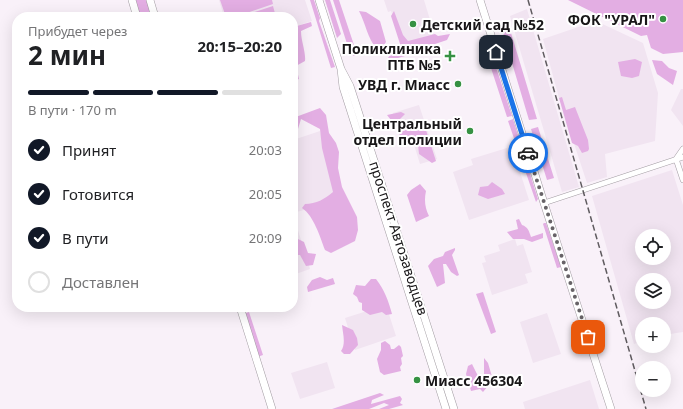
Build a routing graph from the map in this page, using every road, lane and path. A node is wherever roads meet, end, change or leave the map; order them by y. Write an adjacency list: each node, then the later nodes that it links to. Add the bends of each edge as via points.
1 (132, 0): 5 (main road)
2 (150, 0): 6 (main road)
3 (319, 0): 7 (main road, проспект Автозаводцев)
4 (480, 0): 12 (main road)
5 (136, 12)
6 (154, 12)
7 (344, 78): 15 (main road, проспект Автозаводцев); 16 (main road, проспект Автозаводцев)
8 (683, 148): 10 (street)
9 (683, 157): 10 (street)
10 (676, 159): 11 (street); 12 (street)
11 (683, 180)
12 (544, 203): 17 (main road)
13 (242, 312): 14 (main road)
14 (272, 409)
15 (446, 409)
16 (454, 409)
17 (611, 409)

